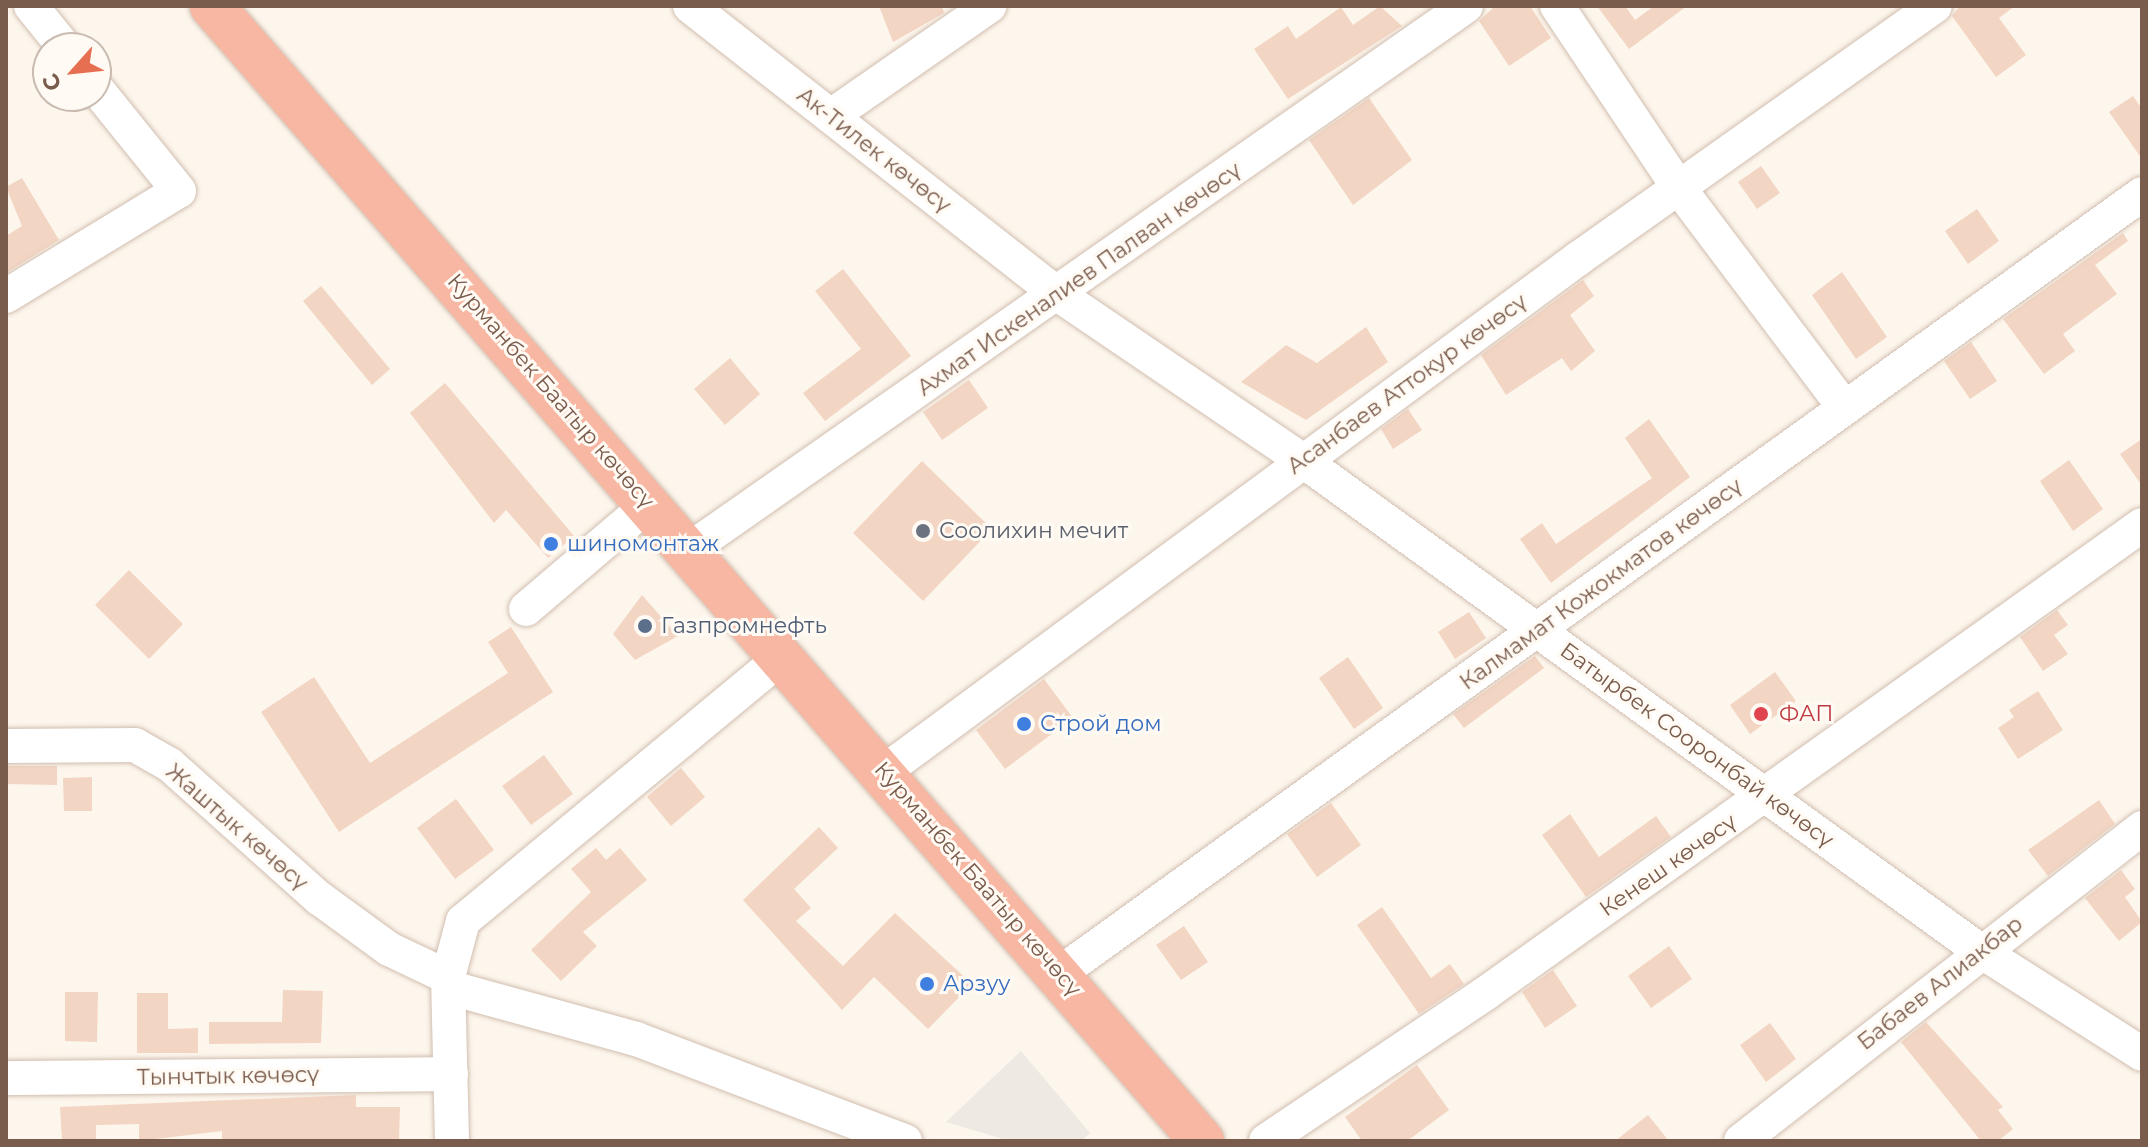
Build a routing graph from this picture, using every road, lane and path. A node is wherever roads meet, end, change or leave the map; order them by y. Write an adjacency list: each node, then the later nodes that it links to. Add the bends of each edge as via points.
1 (31, 6): 8 (street)
2 (212, 6): 17 (highway, Курманбек Баатыр көчөсү)
3 (690, 6): 10 (street, Ак-Тилек көчөсү)
4 (989, 6): 10 (street)
5 (1466, 6): 13 (street, Ахмат Искеналиев Палван көчөсү)
6 (1557, 6): 11 (street)
7 (1935, 6): 11 (street, Асанбаев Аттокур көчөсү)
8 (52, 32)
9 (112, 108): 14 (street, via 179,191)
10 (831, 116): 13 (street, Ак-Тилек көчөсү)
11 (1679, 188): 15 (street); 16 (street, Асанбаев Аттокур көчөсү)
12 (2142, 194): 15 (street, Калмамат Кожокматов көчөсү)
13 (1059, 295): 16 (street, Батырбек Сооронбай көчөсү); 19 (street, Ахмат Искеналиев Палван көчөсү)
14 (6, 296)
15 (1844, 407): 21 (street, Калмамат Кожокматов көчөсү)
16 (1302, 460): 21 (street, Батырбек Сооронбай көчөсү); 24 (street, Асанбаев Аттокур көчөсү)
17 (650, 503): 19 (highway, Курманбек Баатыр көчөсү); 20 (street)
18 (2142, 525): 25 (street, Кенеш көчөсү)
19 (690, 549): 22 (highway, Курманбек Баатыр көчөсү)
20 (526, 609)
21 (1538, 630): 25 (street, Батырбек Сооронбай көчөсү); 28 (street, Калмамат Кожокматов көчөсү)
22 (784, 655): 24 (highway, Курманбек Баатыр көчөсү); 29 (street, via 493,889 463,921)
23 (6, 746): 29 (street, Жаштык көчөсү, via 135,745 170,765 319,898 389,949)
24 (885, 771): 28 (highway, Курманбек Баатыр көчөсү)
25 (1766, 795): 27 (street, Батырбек Сооронбай көчөсү); 36 (street, Кенеш көчөсү)
26 (2142, 828): 27 (street, Бабаев Алиакбар)
27 (1979, 950): 30 (street, Батырбек Сооронбай көчөсү); 37 (street, Бабаев Алиакбар)
28 (1060, 973): 35 (highway, Курманбек Баатыр көчөсү)
29 (450, 982): 31 (street); 34 (street, Жаштык көчөсү, via 636,1039)
30 (2142, 1054)
31 (451, 1074): 32 (street, Тынчтык көчөсү); 33 (street)
32 (6, 1078)
33 (452, 1141)
34 (905, 1141)
35 (1202, 1141)
36 (1266, 1141)
37 (1741, 1141)

